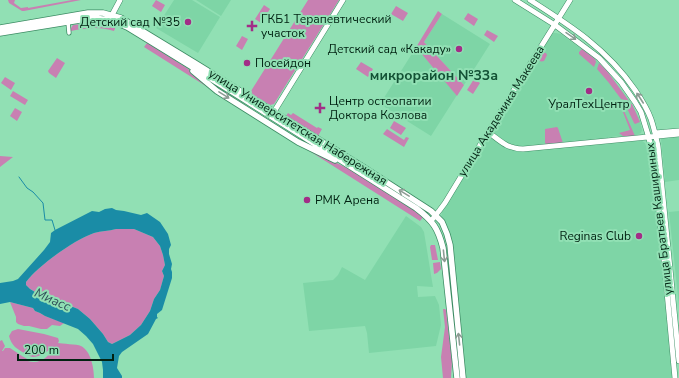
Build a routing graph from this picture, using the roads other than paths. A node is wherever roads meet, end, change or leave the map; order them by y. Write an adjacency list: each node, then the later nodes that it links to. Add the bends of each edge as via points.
1 (120, 0): 6 (main road)
2 (343, 0): 14 (main road)
3 (515, 0): 9 (main road, улица Братьев Кашириных)
4 (530, 0): 7 (main road, улица Братьев Кашириных)
5 (570, 0): 7 (main road, улица Академика Макеева)
6 (111, 18): 8 (main road, улица Университетская Набережная); 10 (main road, улица Университетская Набережная, via 88,13); 13 (main road, улица Университетская Набережная); 14 (main road, улица Университетская Набережная, via 128,22)
7 (559, 18): 9 (main road, улица Академика Макеева); 18 (main road, улица Братьев Кашириных, one-way to 7, via 646,106 628,79 599,48)
8 (68, 22): 11 (main road, улица Университетская Набережная); 12 (street)
9 (555, 25): 16 (main road, улица Академика Макеева); 19 (main road, улица Братьев Кашириных, one-way to 19, via 599,58 611,71 635,102)
10 (0, 28)
11 (0, 33)
12 (68, 33)
13 (183, 61): 14 (main road, улица Университетская Набережная); 20 (main road, one-way to 20, via 217,91 298,142)
14 (273, 114): 20 (main road, улица Университетская Набережная); 22 (main road, улица Университетская Набережная, one-way to 14)
15 (679, 131): 18 (main road)
16 (488, 132): 19 (main road, via 507,146 517,149); 22 (main road, улица Академика Макеева)
17 (679, 134): 18 (main road)
18 (656, 135): 19 (main road); 21 (main road, улица Братьев Кашириных)
19 (649, 136): 21 (main road, улица Братьев Кашириных)
20 (354, 168): 23 (main road, улица Университетская Набережная, via 416,208)
21 (659, 186): 25 (main road, улица Братьев Кашириных); 29 (main road, улица Братьев Кашириных)
22 (436, 215): 23 (main road, улица Академика Макеева); 28 (main road, улица Университетская Набережная, one-way to 22, via 450,245 442,222)
23 (431, 221): 24 (main road, улица Университетская Набережная, one-way to 24, via 443,248)
24 (455, 361): 26 (main road); 27 (main road, улица Университетская Набережная)
25 (679, 361)
26 (453, 378)
27 (456, 378)
28 (463, 378)
29 (675, 378)

